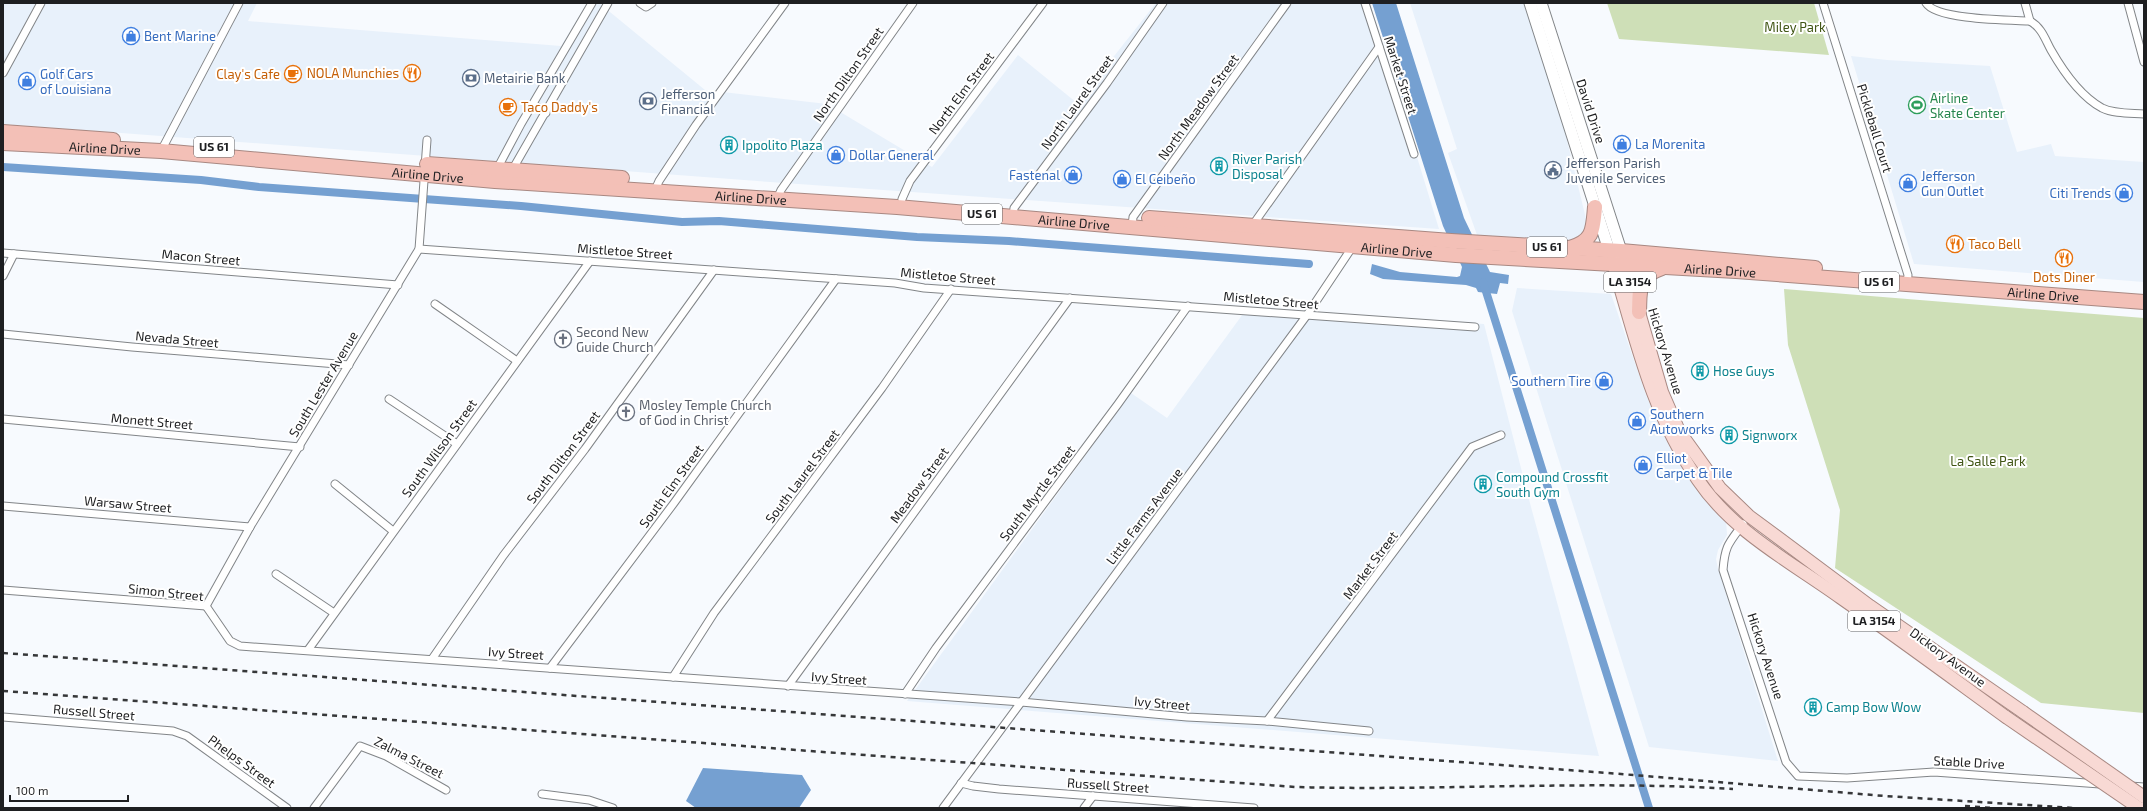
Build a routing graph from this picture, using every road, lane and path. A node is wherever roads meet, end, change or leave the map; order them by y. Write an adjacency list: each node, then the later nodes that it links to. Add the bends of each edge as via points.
1 (41, 3): 23 (street)
2 (239, 3): 31 (street)
3 (592, 3): 22 (street)
4 (608, 3): 24 (street)
5 (640, 3): 18 (street)
6 (786, 3): 35 (street, via 696,125)
7 (913, 3): 36 (street, North Dilton Street)
8 (1043, 3): 37 (street, North Elm Street, via 910,181)
9 (1163, 3): 39 (street, North Laurel Street)
10 (1287, 3): 40 (street, North Meadow Street)
11 (1365, 3): 20 (street, Market Street)
12 (1530, 3): 38 (main road, David Drive)
13 (1541, 3): 46 (main road, David Drive)
14 (1823, 3): 55 (street, Pickleball Court)
15 (1926, 3): 19 (street, via 1929,8 1952,16)
16 (2025, 3): 19 (street)
17 (2128, 3): 21 (street)
18 (650, 5)
19 (2030, 21): 27 (street, via 2037,25 2052,51 2090,100 2102,108)
20 (1379, 47): 32 (street, Market Street); 41 (street)
21 (2144, 62)
22 (553, 72): 24 (street); 25 (street)
23 (3, 73)
24 (565, 79): 26 (street)
25 (533, 104): 26 (street); 34 (street)
26 (546, 113): 34 (street)
27 (2144, 114)
28 (3, 132): 31 (highway, Airline Drive / US 61)
29 (427, 140): 33 (street, South Lester Avenue)
30 (3, 143): 31 (highway, Airline Drive / US 61)
31 (163, 147): 33 (highway, Airline Drive / US 61)
32 (1414, 154)
33 (424, 174): 34 (highway, Airline Drive / US 61); 45 (street, South Lester Avenue)
34 (503, 175): 35 (highway, Airline Drive / US 61)
35 (657, 186): 36 (highway, Airline Drive / US 61)
36 (779, 194): 37 (highway, Airline Drive / US 61); 39 (highway, Airline Drive / US 61)
37 (902, 199): 39 (highway, Airline Drive / US 61)
38 (1595, 207): 44 (highway, via 1589,238 1581,245); 46 (main road, David Drive)
39 (1014, 212): 40 (highway, Airline Drive / US 61)
40 (1132, 222): 41 (highway, Airline Drive / US 61)
41 (1249, 231): 42 (highway, Airline Drive / US 61); 43 (highway, Airline Drive / US 61)
42 (1357, 234): 43 (street, Little Farms Avenue); 44 (highway, Airline Drive / US 61)
43 (1352, 247): 50 (highway, Airline Drive / US 61); 64 (street, Little Farms Avenue)
44 (1569, 248): 46 (highway, Airline Drive / US 61)
45 (419, 249): 49 (street, Mistletoe Street); 56 (street, South Lester Avenue)
46 (1615, 251): 50 (main road, Hickory Avenue / LA 3154); 55 (highway, Airline Drive / US 61)
47 (3, 253): 48 (street, Macon Street)
48 (14, 254): 53 (street); 56 (street, Macon Street)
49 (590, 261): 52 (street, Mistletoe Street); 67 (street, South Wilson Street)
50 (1619, 265): 51 (highway, Airline Drive / US 61); 63 (main road, Hickory Avenue / LA 3154); 77 (main road, Hickory Avenue / LA 3154, via 1648,382 1664,422 1697,479 1714,501)
51 (1664, 267): 55 (highway, Airline Drive / US 61); 63 (highway, via 1643,278)
52 (714, 270): 54 (street, Mistletoe Street); 85 (street, South Dilton Street, via 585,449 503,556)
53 (3, 276)
54 (836, 279): 57 (street, Mistletoe Street); 86 (street, South Elm Street, via 670,509)
55 (1908, 280): 58 (highway, Airline Drive / US 61); 60 (highway, Airline Drive / US 61)
56 (398, 285): 68 (street, South Lester Avenue)
57 (951, 289): 59 (street, Mistletoe Street); 87 (street, South Laurel Street, via 882,388 714,613)
58 (2144, 294)
59 (1070, 298): 62 (street, Mistletoe Street); 88 (street, Meadow Street)
60 (2144, 302)
61 (435, 304): 67 (street)
62 (1188, 306): 64 (street, Mistletoe Street); 89 (street, South Myrtle Street)
63 (1639, 312): 76 (main road, Hickory Avenue / LA 3154, via 1662,392 1679,431 1720,488)
64 (1307, 315): 65 (street, Mistletoe Street); 90 (street, Little Farms Avenue)
65 (1475, 327)
66 (3, 334): 68 (street, Nevada Street)
67 (517, 361): 72 (street, South Wilson Street)
68 (349, 365): 73 (street, South Lester Avenue)
69 (389, 399): 72 (street)
70 (3, 419): 73 (street, Monett Street)
71 (1501, 435): 92 (street, Market Street, via 1472,447)
72 (457, 444): 79 (street, South Wilson Street)
73 (300, 447): 78 (street, South Lester Avenue)
74 (335, 484): 79 (street)
75 (3, 506): 78 (street, Warsaw Street)
76 (1749, 516): 77 (street, Hickory Avenue); 101 (main road, Dickory Avenue / LA 3154, bridge, via 1870,606)
77 (1742, 526): 95 (street, Hickory Avenue, via 1724,552 1723,570 1786,762); 109 (main road, Dickory Avenue / LA 3154, bridge, via 1765,546)
78 (250, 527): 82 (street, South Lester Avenue)
79 (393, 531): 83 (street, South Wilson Street)
80 (276, 574): 83 (street)
81 (3, 590): 82 (street, Simon Street)
82 (206, 606): 84 (street, Simon Street, via 230,641 240,646)
83 (334, 613): 84 (street, South Wilson Street)
84 (308, 650): 85 (street, Ivy Street)
85 (432, 659): 86 (street, Ivy Street)
86 (550, 668): 87 (street, Ivy Street)
87 (672, 677): 88 (street, Ivy Street)
88 (788, 686): 89 (street, Ivy Street)
89 (905, 694): 90 (street, Ivy Street)
90 (1021, 702): 92 (street, Ivy Street, via 1187,717); 96 (street, Little Farms Avenue)
91 (3, 717): 94 (street, Russell Street, via 173,731)
92 (1267, 721): 93 (street, Ivy Street)
93 (1369, 730)
94 (182, 734): 103 (street, Phelps Street)
95 (1794, 772): 97 (street, Stable Drive, via 1798,776 1810,778 1934,772 1967,773)
96 (961, 783): 100 (street, Russell Street, via 999,789); 106 (street, Little Farms Avenue)
97 (2144, 787)
98 (446, 790): 104 (street, Zalma Street, via 386,756 360,746)
99 (542, 794): 105 (street, via 589,800)
100 (1093, 796): 102 (street, Russell Street); 107 (street)
101 (2144, 797)
102 (1224, 807): 108 (street, Russell Street)
103 (287, 808)
104 (314, 808)
105 (613, 808)
106 (943, 808)
107 (1084, 808)
108 (1254, 808)
109 (2139, 808)

